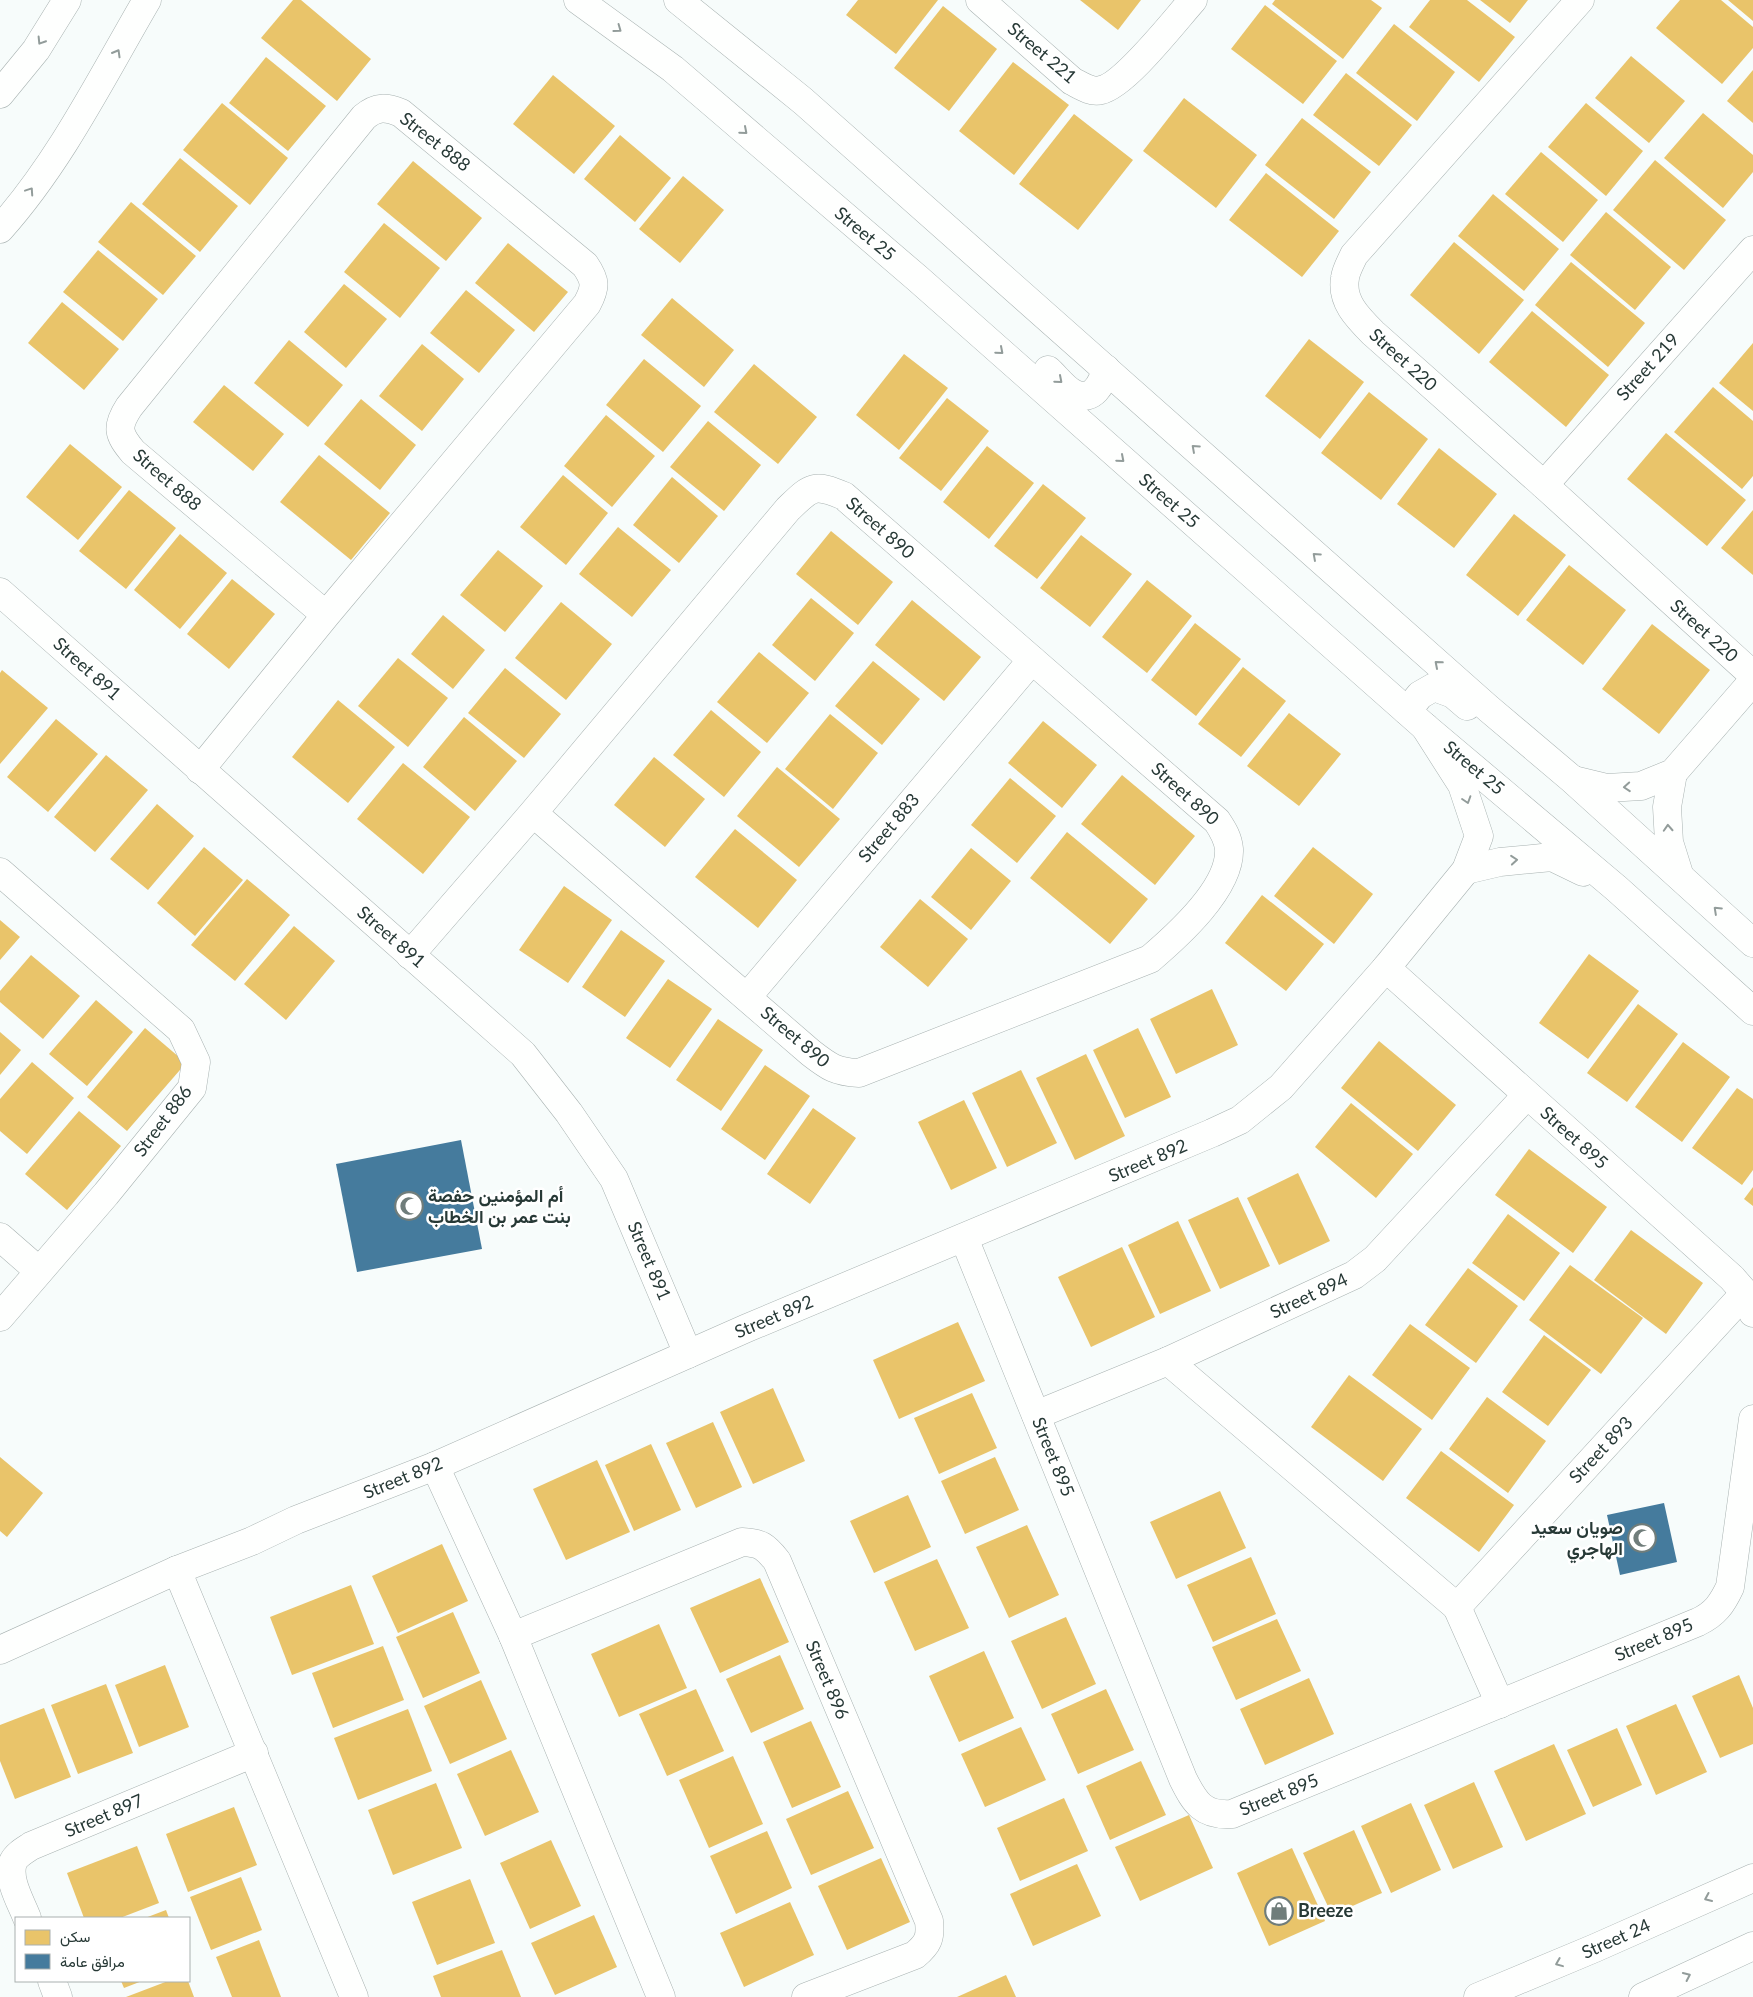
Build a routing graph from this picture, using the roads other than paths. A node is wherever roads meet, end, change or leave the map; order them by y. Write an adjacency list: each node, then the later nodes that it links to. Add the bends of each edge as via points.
1 (67, 0): 8 (street, one-way to 8, via 36,50)
2 (147, 0): 10 (street, one-way to 2, via 19,208 82,114)
3 (578, 0): 9 (street, Street 25, one-way to 9, via 672,70)
4 (678, 0): 12 (street, via 803,101)
5 (980, 0): 6 (street, Street 221, via 1072,81 1101,91 1128,72)
6 (1193, 0)
7 (1580, 0): 13 (street, Street 220, via 1354,255 1345,278 1345,297 1354,314)
8 (0, 94)
9 (843, 215): 12 (street, one-way to 12, via 881,224 1074,394 1086,396 1099,389); 19 (street, Street 25, one-way to 19)
10 (0, 229)
11 (1753, 250): 13 (street, Street 219)
12 (1106, 369): 22 (street, one-way to 12)
13 (1544, 485): 17 (street, Street 220)
14 (0, 592): 20 (street, Street 891)
15 (326, 615): 15 (street, Street 888, via 587,304 594,286 585,265 401,113 382,107 364,117 120,420 120,433 133,452); 20 (street, Street 888)
16 (1032, 660): 23 (street, Street 890, via 844,496 816,488 807,491 788,509); 31 (street, Street 883); 31 (street, Street 890, via 1217,821 1225,834 1229,855 1211,896 1171,941 1150,959 859,1072 830,1068)
17 (1753, 675)
18 (1753, 681): 21 (street)
19 (1416, 719): 22 (street, via 1420,695 1434,687 1453,694 1536,762); 24 (street, Street 892, one-way to 24, via 1462,785 1479,836); 27 (street, Street 25)
20 (200, 770): 29 (street, Street 891)
21 (1673, 773): 22 (street, one-way to 22, via 1641,786 1607,788); 26 (street, one-way to 21, via 1669,842 1667,807)
22 (1573, 780): 26 (street)
23 (533, 813): 29 (street, Street 890); 31 (street, Street 890)
24 (1466, 870): 27 (street, one-way to 27, via 1500,862 1552,857); 30 (street, Street 892)
25 (0, 872): 36 (street, Street 886, via 181,1030 196,1062 192,1088)
26 (1679, 875): 28 (street, one-way to 26)
27 (1616, 888): 32 (street, Street 25)
28 (1753, 943)
29 (410, 955): 39 (street, Street 891, via 523,1054 569,1113 614,1179)
30 (1386, 968): 33 (street, Street 895); 35 (street, Street 892, via 1280,1086 1240,1120)
31 (746, 996)
32 (1753, 1011)
33 (1526, 1096): 37 (street, Street 895, via 1732,1278); 40 (street, Street 894, via 1375,1259 1354,1275)
34 (0, 1236): 36 (street)
35 (964, 1238): 39 (street, Street 892); 41 (street, Street 895)
36 (40, 1271): 38 (street, Street 886)
37 (1749, 1303): 45 (street, Street 893)
38 (0, 1317)
39 (688, 1354): 43 (street, Street 892)
40 (1168, 1361): 41 (street, Street 894); 45 (street)
41 (1036, 1415): 48 (street, Street 895, via 1183,1779 1194,1800 1207,1811 1232,1814)
42 (1753, 1419): 48 (street, Street 895, via 1730,1587 1712,1615)
43 (435, 1466): 44 (street, Street 892); 46 (street)
44 (177, 1570): 47 (street, Street 892); 49 (street)
45 (1457, 1607): 48 (street)
46 (513, 1636): 56 (street); 57 (street, Street 896, via 742,1542 758,1543 769,1551 777,1561 929,1921 931,1934 929,1942 915,1955)
47 (0, 1650)
48 (1500, 1704)
49 (254, 1753): 51 (street, Street 897, via 31,1846 13,1861 14,1885); 55 (street)
50 (1753, 1878): 58 (street, Street 24, one-way to 58)
51 (27, 1917)
52 (1753, 1946): 59 (street, one-way to 52)
53 (52, 1982): 54 (street)
54 (58, 1997)
55 (354, 1997)
56 (661, 1997)
57 (806, 1997)
58 (1478, 1997)
59 (1643, 1997)

